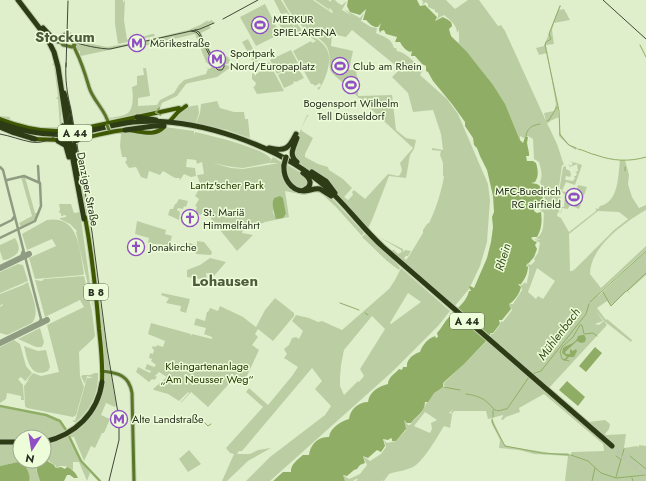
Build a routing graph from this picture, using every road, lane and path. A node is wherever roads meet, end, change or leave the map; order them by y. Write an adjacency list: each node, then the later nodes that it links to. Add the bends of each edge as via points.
1 (19, 0): 2 (highway, Danziger Straße / B 8); 3 (highway, Danziger Straße / B 8)
2 (40, 25): 4 (highway, via 54,40 58,42); 9 (highway, Danziger Straße / B 8, via 58,57)
3 (44, 33): 8 (highway); 9 (highway, Danziger Straße / B 8, via 57,62)
4 (60, 39): 5 (main road, via 69,33); 6 (main road)
5 (75, 45): 6 (main road); 7 (main road)
6 (68, 48): 7 (main road)
7 (78, 54): 13 (main road, via 90,90)
8 (56, 61)
9 (62, 91): 20 (highway, Danziger Straße / B 8); 20 (highway)
10 (186, 106): 11 (main road)
11 (178, 112): 12 (main road, one-way to 12, via 179,108); 15 (main road)
12 (137, 117): 13 (main road); 15 (highway)
13 (107, 122): 19 (main road, bridge); 20 (main road)
14 (0, 123): 15 (highway, A 44, via 28,134 61,137 130,125); 17 (highway); 22 (highway, via 12,132)
15 (168, 124): 16 (highway); 24 (highway, A 44, via 208,129); 28 (highway, A 44, via 233,139 265,151)
16 (125, 130): 19 (main road)
17 (42, 131): 20 (main road)
18 (6, 132): 22 (main road)
19 (110, 133): 20 (main road)
20 (70, 136): 23 (highway); 29 (highway, Danziger Straße / B 8); 29 (highway); 31 (highway, Danziger Straße / B 8); 31 (highway)
21 (296, 136): 24 (highway, via 289,146 280,150); 25 (highway); 26 (highway)
22 (35, 139): 23 (main road)
23 (58, 140)
24 (246, 141): 30 (highway, A 44, via 302,169)
25 (293, 147): 26 (highway); 30 (highway, via 291,156 294,160 326,181)
26 (287, 157): 27 (highway, bridge)
27 (284, 165): 28 (highway, via 286,177 291,184 298,189 306,189 310,185 309,179); 30 (highway, via 286,180 295,189 322,190)
28 (293, 166): 30 (highway, A 44, via 316,181)
29 (78, 179): 31 (highway, Danziger Straße / B 8)
30 (341, 203): 37 (highway, A 44, via 365,232 399,263)
31 (84, 215): 32 (main road, Danziger Straße / B 8)
32 (103, 371): 33 (main road, Danziger Straße / B 8); 38 (main road, via 120,375 127,379 131,386)
33 (101, 382): 34 (highway, Danziger Straße / B 8, via 98,398 80,425)
34 (52, 438)
35 (0, 443): 36 (highway)
36 (12, 443)
37 (611, 446)
38 (134, 481)

